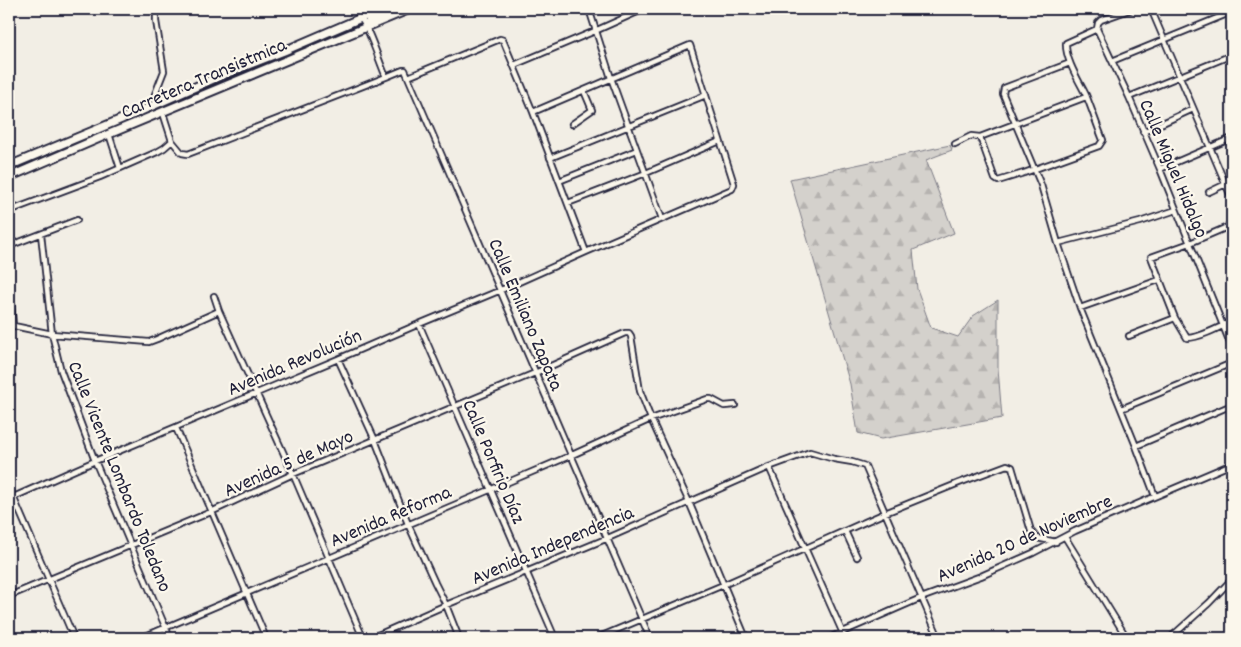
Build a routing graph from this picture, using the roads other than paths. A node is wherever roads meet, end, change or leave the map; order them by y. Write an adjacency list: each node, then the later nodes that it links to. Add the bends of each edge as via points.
1 (156, 9): 26 (street, via 164,71)
2 (355, 9): 11 (street)
3 (382, 9): 11 (main road, Carretera Transistmica)
4 (392, 9): 12 (main road, via 371,19)
5 (410, 9): 12 (main road, Carretera Transistmica)
6 (588, 9): 14 (street)
7 (644, 9): 14 (street)
8 (1132, 9): 13 (street, via 1101,20)
9 (1151, 9): 15 (street)
10 (1232, 12): 15 (street)
11 (361, 18): 12 (street); 16 (main road, via 356,27); 46 (main road, Carretera Transistmica)
12 (365, 28): 16 (main road, Carretera Transistmica); 23 (street)
13 (1097, 29): 18 (street, Calle Miguel Hidalgo); 19 (street, via 1066,43)
14 (595, 32): 20 (street); 24 (street)
15 (1164, 40): 18 (street); 22 (street)
16 (319, 46): 37 (main road, Carretera Transistmica)
17 (1232, 55): 22 (street)
18 (1112, 61): 29 (street, Calle Miguel Hidalgo)
19 (1070, 62): 28 (street); 33 (street, via 1004,88 1003,94)
20 (514, 65): 21 (street, via 503,40 500,40); 31 (street)
21 (408, 76): 23 (street, via 405,70); 70 (street, Calle Emiliano Zapata)
22 (1179, 76): 29 (street); 30 (street)
23 (386, 77): 40 (street, via 188,154 182,153)
24 (611, 78): 25 (street); 27 (street, via 690,45); 35 (street)
25 (584, 91): 31 (street); 34 (street, via 592,110)
26 (155, 94)
27 (706, 95): 35 (street); 41 (street)
28 (1086, 97): 33 (street); 48 (street, via 1103,140 1099,146)
29 (1129, 97): 36 (street, Calle Miguel Hidalgo)
30 (1193, 109): 36 (street); 43 (street)
31 (533, 112): 45 (street)
32 (164, 116): 40 (street)
33 (1014, 123): 38 (street); 48 (street)
34 (572, 124)
35 (628, 126): 44 (street); 45 (street)
36 (1143, 132): 49 (street, Calle Miguel Hidalgo)
37 (109, 134): 47 (street); 51 (main road, Carretera Transistmica)
38 (980, 137): 42 (street, via 971,136); 48 (street, via 998,181)
39 (1232, 138): 43 (street)
40 (172, 141): 47 (street, via 164,148)
41 (720, 141): 50 (street); 60 (street, Avenida Revolución, via 734,184 732,189)
42 (955, 144)
43 (1210, 147): 49 (street); 54 (street)
44 (637, 150): 50 (street); 52 (street)
45 (550, 158): 52 (street)
46 (9, 166)
47 (120, 168): 59 (street)
48 (1035, 169): 64 (street)
49 (1160, 169): 58 (street, Calle Miguel Hidalgo)
50 (646, 173): 57 (street); 60 (street)
51 (9, 177)
52 (559, 181): 57 (street)
53 (1232, 182): 54 (street)
54 (1226, 184): 55 (street); 56 (street)
55 (1209, 192)
56 (1232, 199)
57 (568, 203): 67 (street)
58 (1176, 210): 64 (street); 65 (street, Calle Miguel Hidalgo)
59 (9, 211)
60 (662, 219): 67 (street, Avenida Revolución)
61 (78, 220): 63 (street)
62 (1232, 225): 65 (street)
63 (41, 234): 66 (street); 79 (street, Calle Vicente Lombardo Toledano)
64 (1058, 243): 72 (street)
65 (1190, 243): 68 (street, via 1151,257); 77 (street, Calle Miguel Hidalgo)
66 (9, 246)
67 (586, 252): 70 (street, Avenida Revolución)
68 (1159, 280): 72 (street); 74 (street)
69 (10, 290): 78 (street)
70 (501, 290): 76 (street, Avenida Revolución); 84 (street, Calle Emiliano Zapata)
71 (214, 296): 73 (street)
72 (1080, 308): 89 (street)
73 (219, 311): 79 (street, via 149,342); 85 (street)
74 (1175, 318): 77 (street, via 1187,338); 80 (street)
75 (1232, 322): 77 (street)
76 (419, 324): 82 (street, Avenida Revolución); 88 (street, Calle Porfirio Díaz)
77 (1224, 325): 81 (street, Calle Miguel Hidalgo)
78 (11, 326): 79 (street)
79 (52, 334): 95 (street, Calle Vicente Lombardo Toledano, via 61,371)
80 (1130, 336)
81 (1232, 348)
82 (338, 359): 85 (street, Avenida Revolución); 92 (street)
83 (1232, 363): 89 (street)
84 (535, 373): 88 (street, Avenida 5 de Mayo); 90 (street, Avenida 5 de Mayo, via 629,334 640,391); 94 (street, Calle Emiliano Zapata)
85 (257, 394): 91 (street, Avenida Revolución); 98 (street)
86 (735, 405): 90 (street, Avenida Reforma, via 724,406 707,399)
87 (1232, 405): 93 (street)
88 (454, 406): 92 (street, Avenida 5 de Mayo); 100 (street, Calle Porfirio Díaz)
89 (1121, 408): 93 (street)
90 (651, 419): 94 (street, Avenida Reforma); 103 (street)
91 (176, 428): 95 (street, Avenida Revolución); 104 (street)
92 (375, 440): 98 (street, Avenida 5 de Mayo); 106 (street)
93 (1136, 446): 101 (street)
94 (572, 455): 100 (street, Avenida Reforma); 109 (street, Calle Emiliano Zapata)
95 (94, 461): 102 (street, Avenida Revolución); 111 (street, Calle Vicente Lombardo Toledano)
96 (1232, 464): 101 (street, Avenida 20 de Noviembre)
97 (769, 467): 103 (street, Avenida Independencia); 105 (street, Avenida Independencia, via 810,452 864,466); 112 (street)
98 (293, 474): 104 (street, Avenida 5 de Mayo); 113 (street)
99 (9, 487): 102 (street)
100 (491, 489): 106 (street, Avenida Reforma); 115 (street, Calle Porfirio Díaz)
101 (1155, 496): 108 (street, Avenida 20 de Noviembre)
102 (11, 498): 116 (street)
103 (689, 502): 109 (street, Avenida Independencia); 118 (street)
104 (211, 512): 111 (street, Avenida 5 de Mayo); 119 (street)
105 (885, 513): 107 (street); 110 (street, via 1007,465 1012,467 1031,531 1037,538); 121 (street)
106 (408, 524): 113 (street, Avenida Reforma); 122 (street)
107 (845, 531): 112 (street); 114 (street)
108 (1065, 537): 110 (street, Avenida 20 de Noviembre); 140 (street)
109 (608, 538): 115 (street, Avenida Independencia); 123 (street, Calle Emiliano Zapata)
110 (1056, 542): 121 (street, Avenida 20 de Noviembre)
111 (131, 546): 116 (street, Avenida 5 de Mayo); 124 (street, Calle Vicente Lombardo Toledano)
112 (805, 550): 118 (street); 125 (street)
113 (328, 558): 119 (street, Avenida Reforma); 130 (street)
114 (857, 558)
115 (525, 572): 122 (street, Avenida Independencia); 133 (street, Calle Porfirio Díaz)
116 (49, 578): 120 (street, Avenida 5 de Mayo); 126 (street)
117 (1232, 579): 141 (street)
118 (724, 585): 123 (street); 136 (street)
119 (246, 594): 124 (street, Avenida Reforma); 129 (street)
120 (9, 596)
121 (922, 598): 125 (street, Avenida 20 de Noviembre); 139 (street)
122 (446, 605): 131 (street, Avenida Independencia); 132 (street)
123 (642, 620): 134 (street); 135 (street, Calle Emiliano Zapata)
124 (166, 629): 127 (street, Avenida Reforma); 128 (street, Calle Vicente Lombardo Toledano)
125 (842, 632): 137 (street, Avenida 20 de Noviembre); 138 (street)
126 (74, 638)
127 (141, 638)
128 (170, 638)
129 (266, 638)
130 (363, 638)
131 (371, 638)
132 (459, 638)
133 (554, 638)
134 (597, 638)
135 (650, 638)
136 (746, 638)
137 (829, 638)
138 (845, 638)
139 (939, 638)
140 (1128, 638)
141 (1170, 638)

